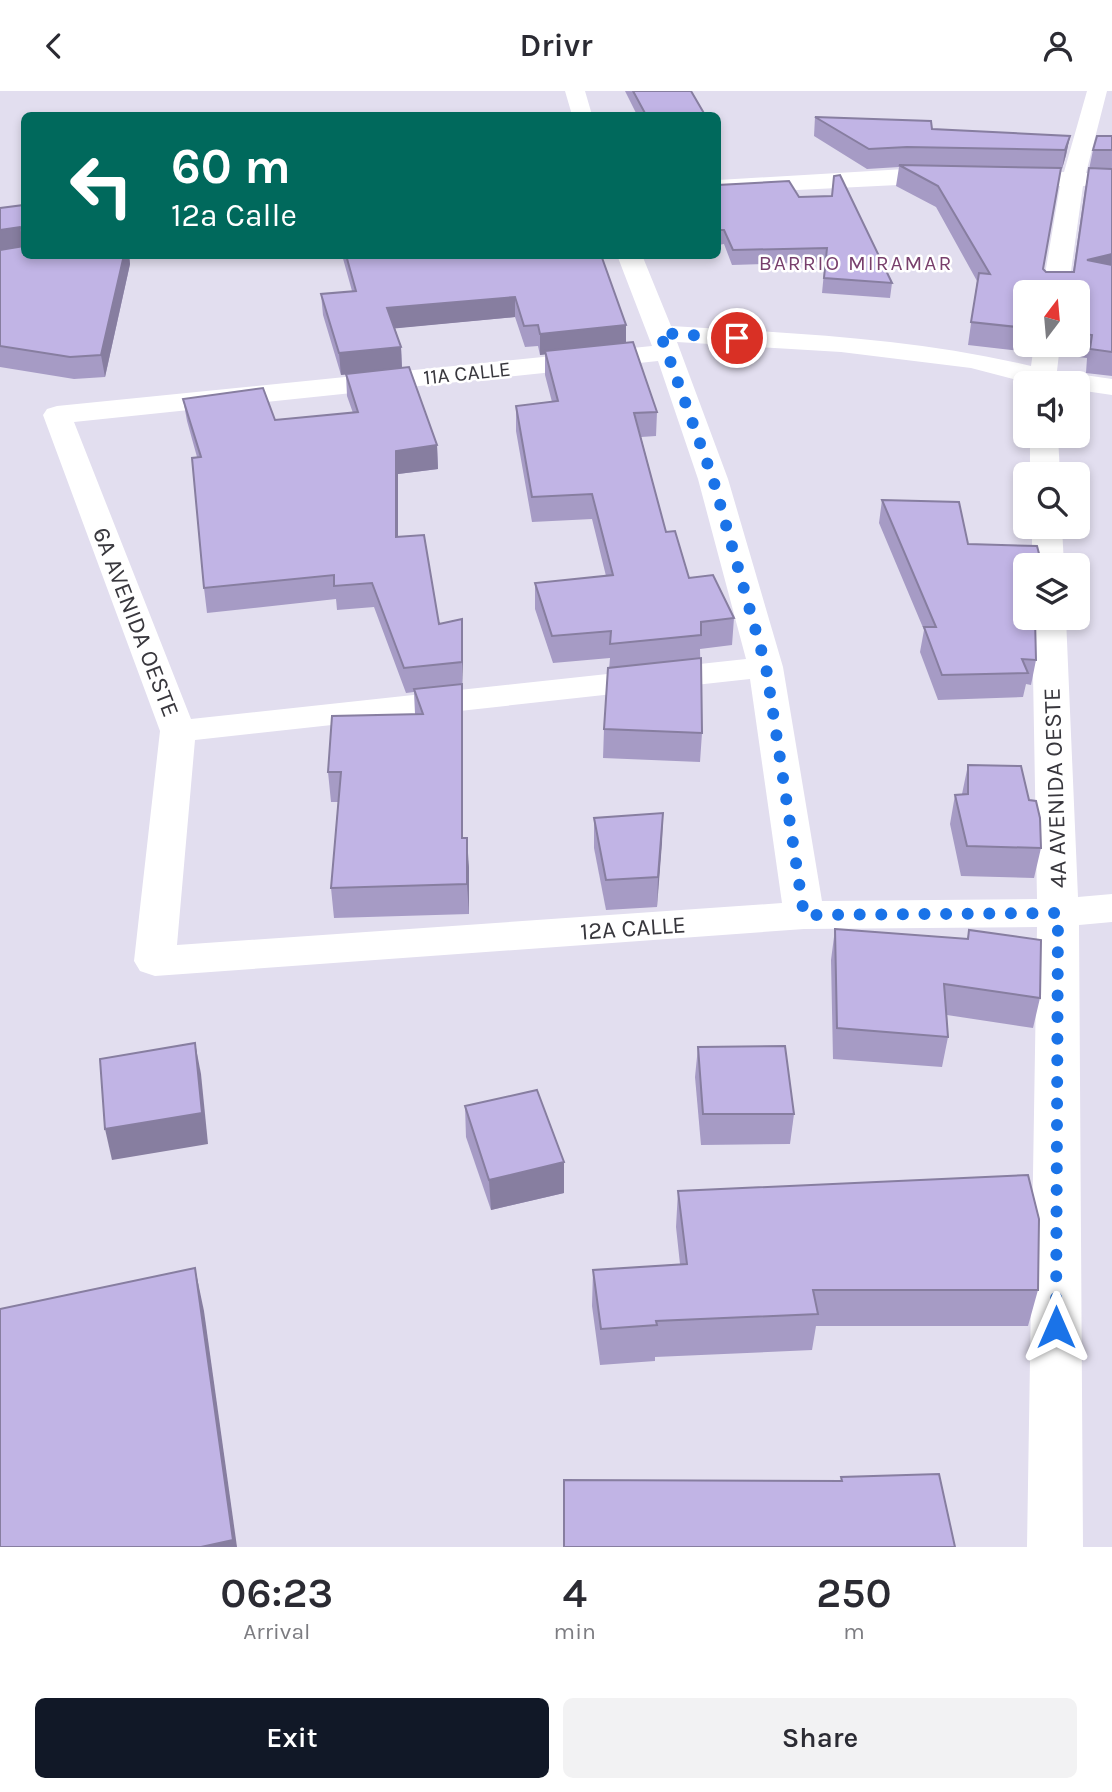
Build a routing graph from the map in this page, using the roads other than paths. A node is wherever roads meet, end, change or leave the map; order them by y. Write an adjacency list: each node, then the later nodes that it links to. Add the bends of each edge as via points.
1 (575, 91): 3 (street)
2 (1097, 91): 4 (street)
3 (582, 112)
4 (1073, 179): 5 (street); 6 (street, via 905,176); 8 (street)
5 (1112, 180)
6 (721, 187)
7 (631, 259): 9 (street)
8 (1057, 280)
9 (664, 343): 10 (street, 11A CALLE, via 841,344 971,360); 13 (street, 11A CALLE); 15 (street, via 713,479)
10 (1013, 372)
11 (1090, 385): 12 (street, 11A CALLE)
12 (1112, 387)
13 (57, 415): 16 (street, 6A AVENIDA OESTE)
14 (1049, 630): 18 (street, 4A AVENIDA OESTE)
15 (766, 667): 16 (street); 19 (street)
16 (178, 731): 20 (street, 6A AVENIDA OESTE)
17 (1112, 908): 18 (street, 12A CALLE)
18 (1058, 913): 19 (street, 12A CALLE); 21 (street, 4A AVENIDA OESTE)
19 (804, 915): 20 (street, 12A CALLE)
20 (155, 961)
21 (1055, 1547)

